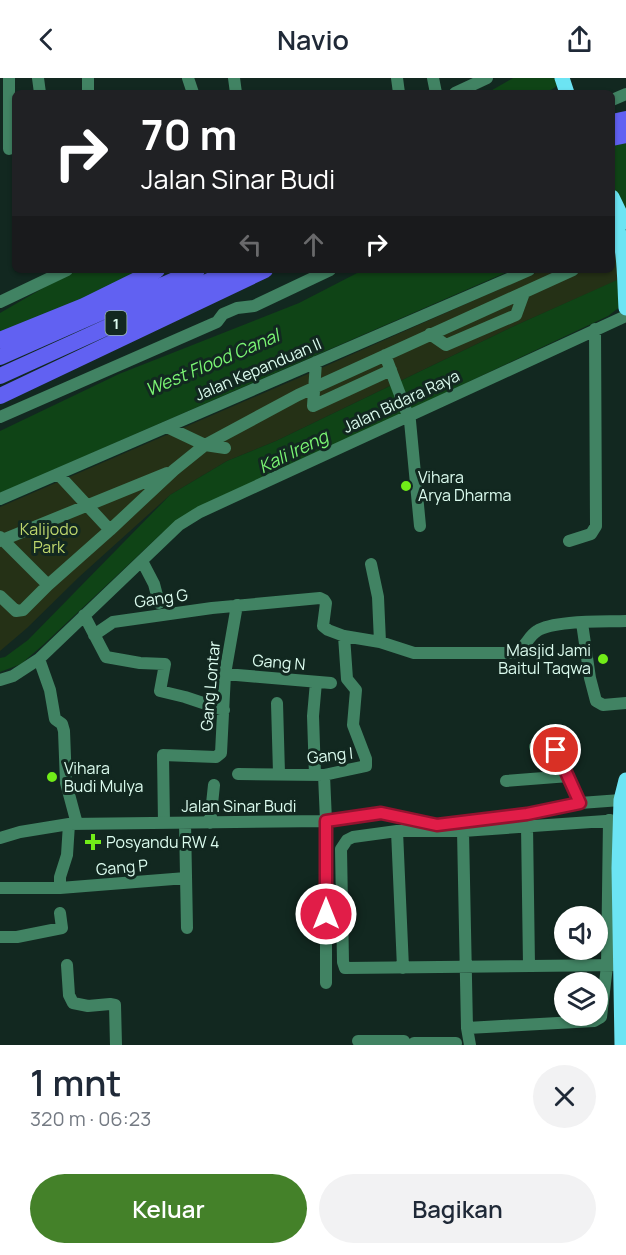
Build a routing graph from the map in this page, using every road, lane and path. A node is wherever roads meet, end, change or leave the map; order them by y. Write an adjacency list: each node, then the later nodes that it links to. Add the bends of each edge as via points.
1 (9, 78): 4 (street)
2 (487, 78): 3 (street)
3 (466, 83)
4 (8, 149)
5 (615, 207): 6 (main road)
6 (620, 226): 15 (main road)
7 (151, 273): 22 (highway, via 84,306)
8 (190, 273): 24 (highway, 1)
9 (226, 273): 26 (highway, 1)
10 (259, 273): 29 (highway)
11 (324, 273): 31 (street, via 254,306 223,314 217,322)
12 (523, 273): 25 (street, Jalan Kepanduan II)
13 (567, 273): 16 (street)
14 (43, 275): 17 (street)
15 (625, 275): 18 (main road)
16 (524, 293): 21 (street); 21 (street, via 516,315 487,328 446,345)
17 (0, 302)
18 (626, 307)
19 (626, 316): 20 (street, Jalan Bidara Raya)
20 (595, 329): 30 (street, Jalan Bidara Raya); 42 (street, via 596,526 591,534)
21 (430, 334): 23 (street)
22 (0, 340)
23 (385, 355): 27 (street); 28 (street)
24 (0, 357)
25 (316, 362): 28 (street); 32 (street, Jalan Kepanduan II)
26 (0, 375)
27 (393, 375): 28 (street, via 314,406); 30 (street)
28 (314, 388): 33 (street)
29 (5, 394)
30 (408, 415): 39 (street); 43 (street, Jalan Bidara Raya, via 200,512 179,525)
31 (0, 417)
32 (167, 427): 33 (street); 36 (street, Jalan Kepanduan II)
33 (205, 445): 34 (street); 35 (street)
34 (225, 448)
35 (174, 470): 38 (street); 40 (street)
36 (58, 474): 37 (street, Jalan Kepanduan II); 38 (street)
37 (0, 499)
38 (87, 506): 40 (street); 41 (street)
39 (420, 526)
40 (110, 530): 45 (street)
41 (1, 539): 45 (street)
42 (569, 541)
43 (142, 561): 47 (street); 49 (street, Jalan Bidara Raya)
44 (371, 564): 54 (street, via 378,597)
45 (48, 585): 46 (street, via 21,611)
46 (0, 596)
47 (159, 603)
48 (237, 605): 52 (street, Gang G, via 113,622); 53 (street, via 322,598 326,603 324,627); 56 (street, Gang Lontar)
49 (84, 615): 52 (street); 55 (street, Jalan Bidara Raya)
50 (626, 621): 51 (street)
51 (582, 623): 54 (street, via 537,631 513,653 414,653); 61 (street, via 596,701 603,705)
52 (94, 635): 62 (street, via 110,659 165,664 160,692)
53 (344, 636): 54 (street); 66 (street, Gang I, via 347,679 356,690 353,725 367,765)
54 (380, 642)
55 (39, 659): 57 (street, Jalan Bidara Raya); 78 (street, via 55,718 64,731 66,783)
56 (225, 674): 58 (street, Gang N); 62 (street, Gang Lontar)
57 (0, 680)
58 (316, 682): 59 (street, Gang N); 66 (street, via 313,716)
59 (331, 683)
60 (277, 703): 64 (street)
61 (626, 703)
62 (224, 710): 75 (street, Gang Lontar, via 220,755 163,756)
63 (535, 747): 67 (street, via 553,747)
64 (279, 773): 65 (street, Gang I); 66 (street, Gang I)
65 (238, 774)
66 (319, 775): 74 (street)
67 (568, 776): 69 (street); 72 (street)
68 (626, 780): 71 (main road)
69 (506, 781)
70 (214, 785): 77 (street)
71 (621, 800): 72 (street, Jalan Sinar Budi); 73 (main road)
72 (580, 803): 74 (street, Jalan Sinar Budi, via 437,825 381,813)
73 (614, 820): 79 (street); 90 (main road)
74 (326, 821): 77 (street, Jalan Sinar Budi); 94 (street)
75 (164, 823): 76 (street, Jalan Sinar Budi); 78 (street, Jalan Sinar Budi)
76 (186, 823): 77 (street, Jalan Sinar Budi); 83 (street)
77 (210, 823)
78 (73, 824): 82 (street, Jalan Sinar Budi); 85 (street)
79 (526, 826): 81 (street); 91 (street)
80 (397, 831): 81 (street); 93 (street); 93 (street, via 353,837 342,845 342,962 351,969)
81 (463, 831): 92 (street)
82 (0, 838)
83 (186, 878): 85 (street, Gang P); 87 (street)
84 (0, 888): 85 (street, Gang P)
85 (60, 888)
86 (60, 913): 88 (street, via 62,928)
87 (187, 928)
88 (0, 937)
89 (67, 965): 99 (street, via 73,1003 115,1005)
90 (613, 965): 91 (street); 95 (street, via 598,1020); 101 (main road)
91 (529, 966): 92 (street)
92 (466, 967): 93 (street); 95 (street)
93 (403, 968)
94 (326, 983)
95 (467, 1028): 100 (street)
96 (358, 1041): 97 (street)
97 (400, 1042): 98 (street)
98 (451, 1044)
99 (116, 1045)
100 (470, 1045)
101 (622, 1045)

